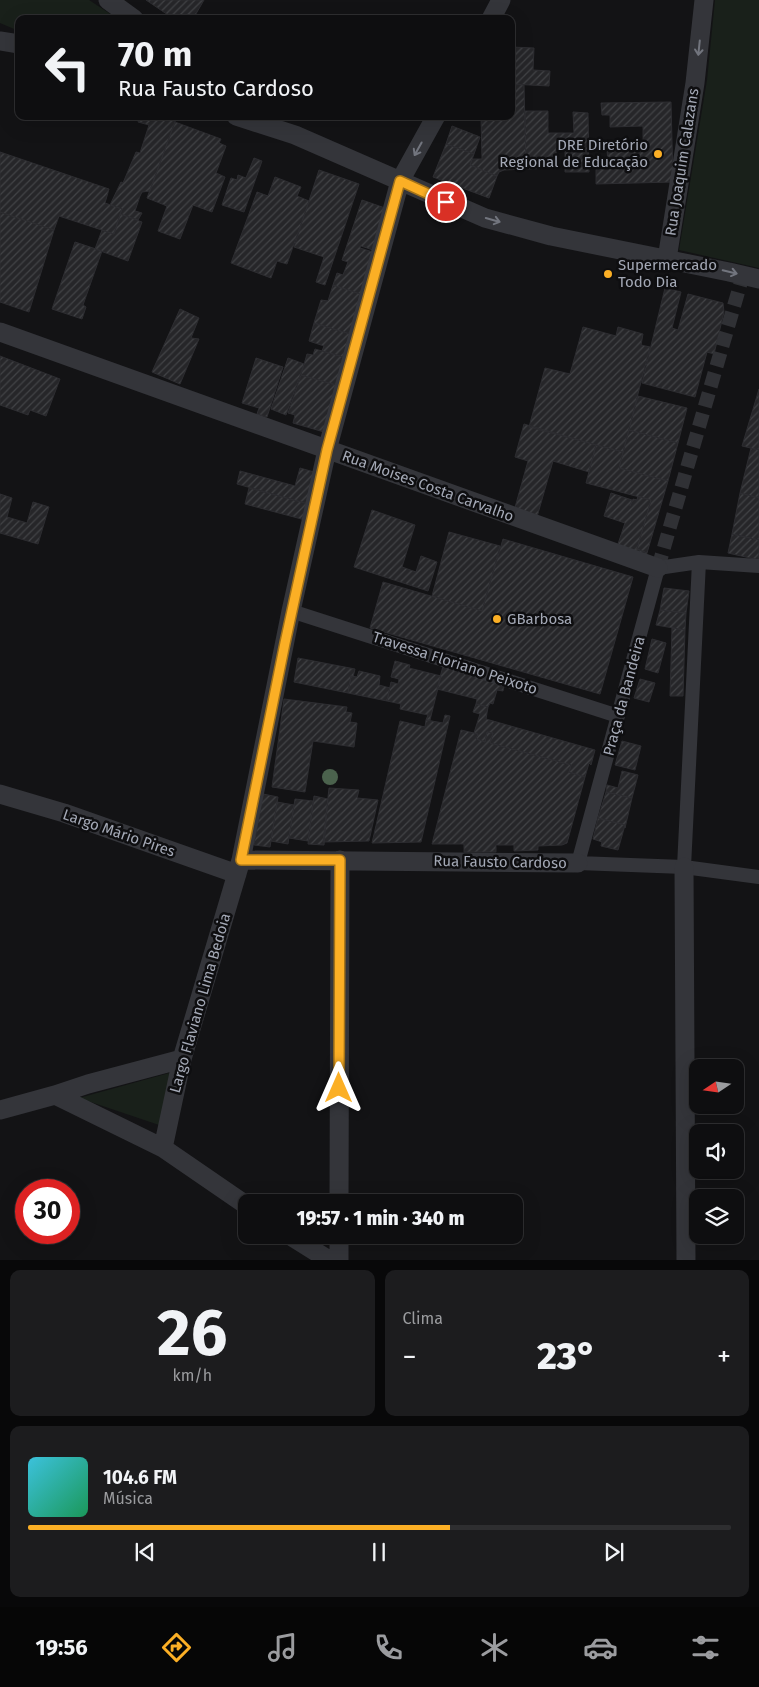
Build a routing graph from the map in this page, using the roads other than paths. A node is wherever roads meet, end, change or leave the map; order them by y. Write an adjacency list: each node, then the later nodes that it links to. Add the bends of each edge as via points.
1 (108, 0): 4 (street)
2 (501, 0): 5 (street)
3 (704, 0): 13 (street, Rua Joaquim Calazans, one-way to 13, via 695,82)
4 (129, 15)
5 (493, 15)
6 (0, 41): 7 (street)
7 (15, 43)
8 (248, 120): 11 (street)
9 (276, 120): 11 (street)
10 (434, 120): 12 (street, Largo Flaviano Lima Bedoia, one-way to 12)
11 (295, 135): 12 (street)
12 (400, 181): 13 (street, one-way to 13, via 484,218 551,236); 16 (street, Largo Flaviano Lima Bedoia)
13 (667, 259): 14 (street, one-way to 14)
14 (759, 279)
15 (0, 332): 16 (street, Rua Moises Costa Carvalho)
16 (327, 450): 19 (street, Rua Moises Costa Carvalho); 20 (street, Largo Flaviano Lima Bedoia)
17 (699, 562): 18 (street); 19 (street); 26 (street)
18 (759, 566)
19 (658, 568): 21 (street, Praça da Bandeira)
20 (292, 610): 21 (street, Travessa Floriano Peixoto); 25 (street, Largo Flaviano Lima Bedoia)
21 (618, 716): 24 (street, Praça da Bandeira)
22 (0, 794): 25 (street, Largo Mário Pires)
23 (340, 860): 24 (street, Rua Fausto Cardoso); 25 (street, Rua Fausto Cardoso); 32 (street)
24 (578, 863): 26 (street, Rua Fausto Cardoso)
25 (239, 867): 28 (street, Largo Flaviano Lima Bedoia)
26 (684, 867): 27 (street, Rua Fausto Cardoso); 38 (street)
27 (759, 877)
28 (182, 1059): 29 (street); 31 (street, Largo Flaviano Lima Bedoia)
29 (55, 1095): 30 (street); 31 (street)
30 (0, 1110)
31 (163, 1148): 33 (street)
32 (339, 1194)
33 (238, 1200)
34 (304, 1244): 36 (street)
35 (339, 1244): 37 (street)
36 (330, 1260)
37 (338, 1260)
38 (686, 1260)

